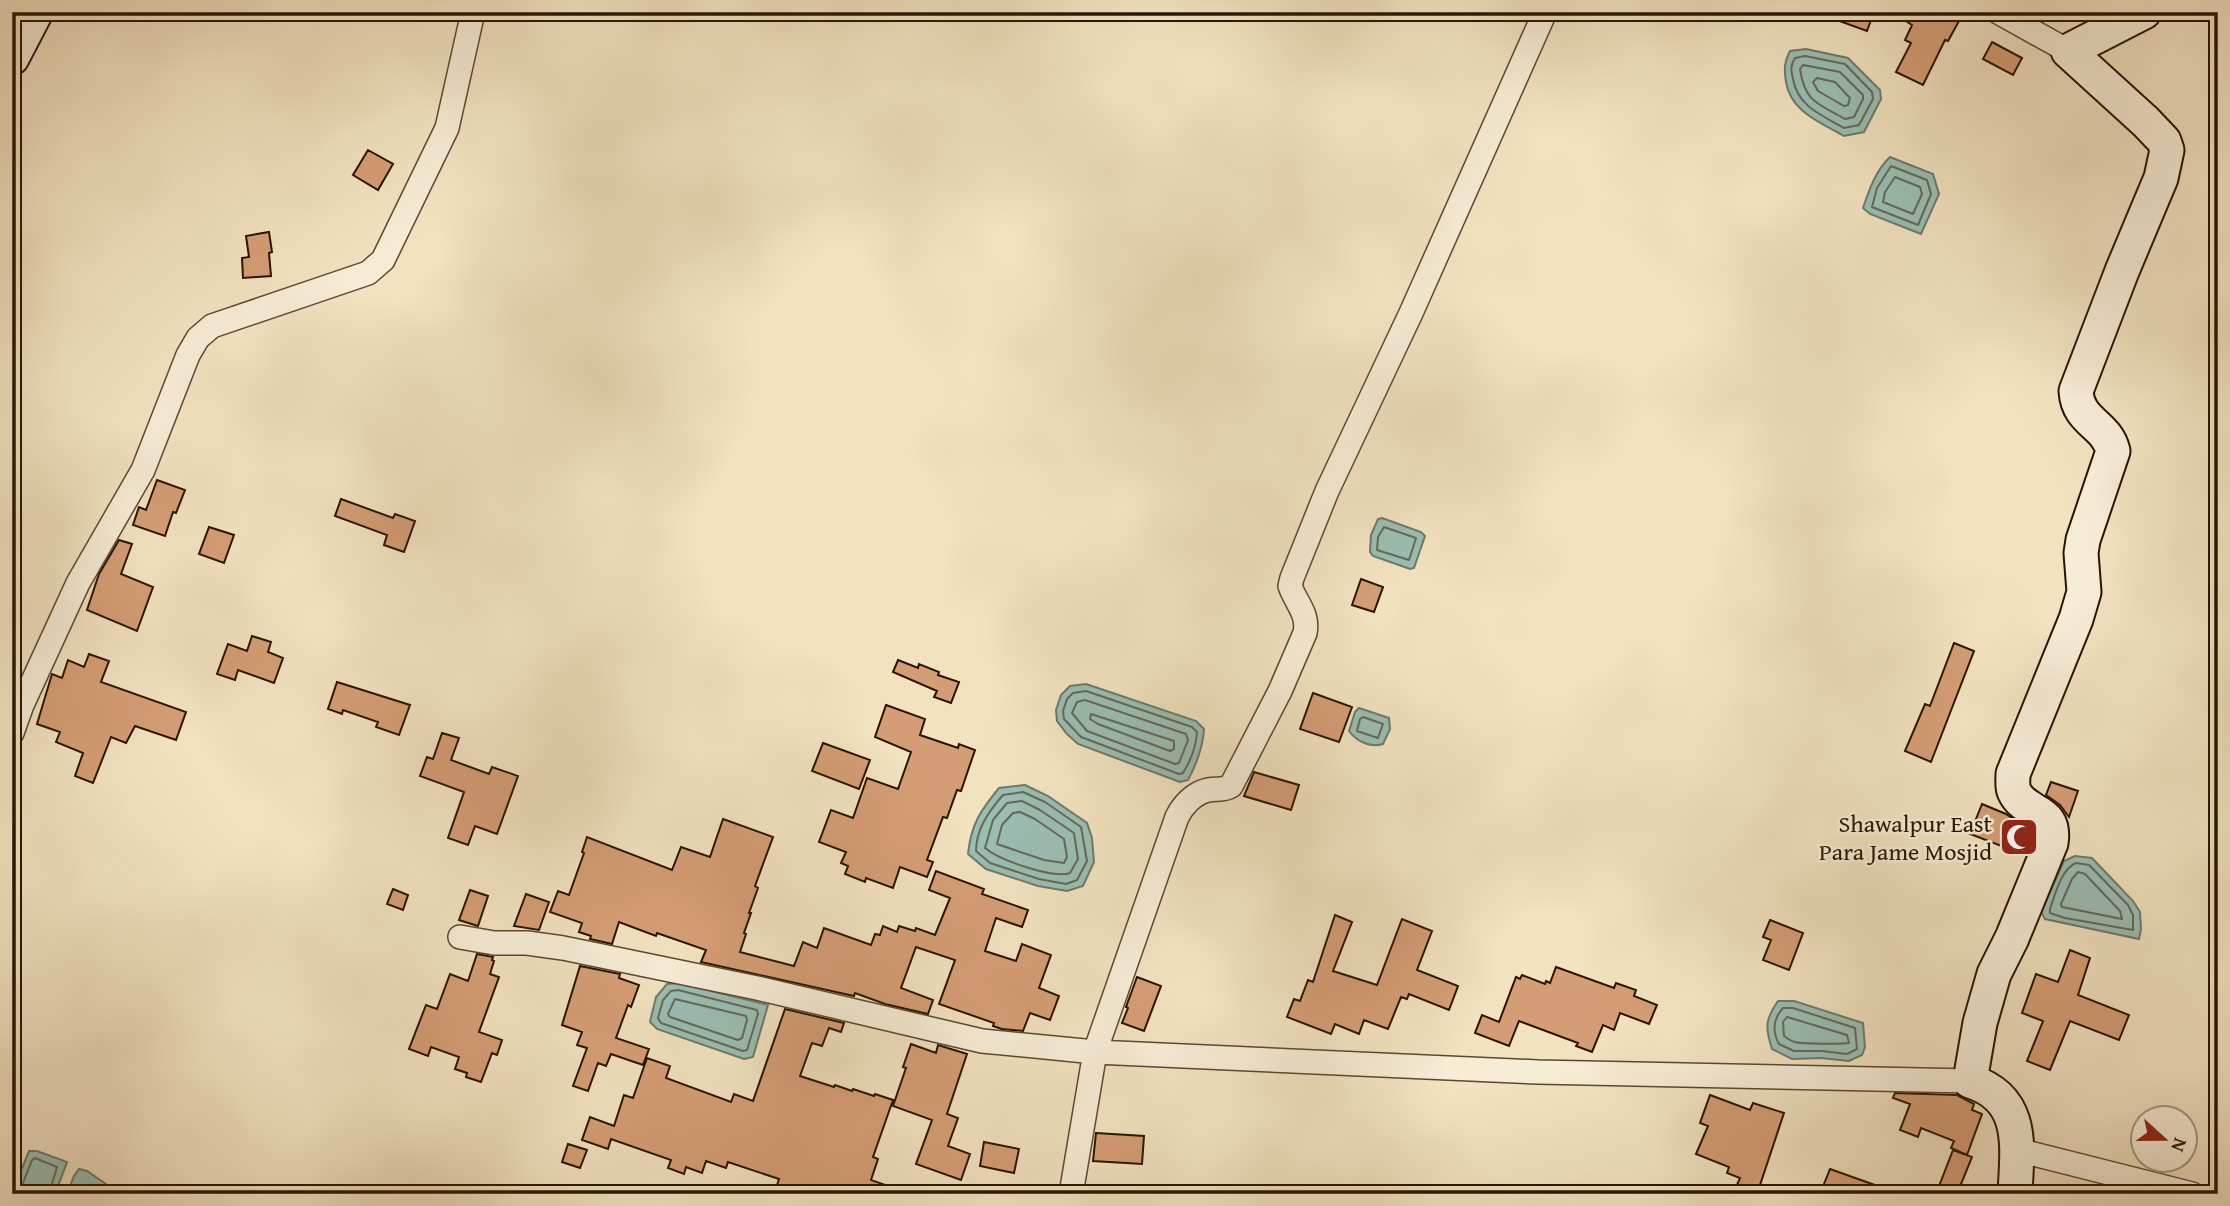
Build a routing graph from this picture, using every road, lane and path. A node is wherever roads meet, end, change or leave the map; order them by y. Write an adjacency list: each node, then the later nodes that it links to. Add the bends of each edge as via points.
1 (36, 12): 7 (street)
2 (473, 12): 8 (street, via 447,128 383,260 368,272 212,326 198,338 143,470 78,583)
3 (1545, 12): 11 (street, via 1327,491 1292,578 1290,586 1307,624 1298,650 1231,786 1207,790 1182,807)
4 (1998, 12): 6 (street)
5 (2144, 12): 6 (street)
6 (2068, 51): 12 (street, via 2146,122 2167,150 2161,178 2076,391 2077,406 2110,439 2113,451 2083,540 2084,592 2076,619 2013,774 2013,790 2048,819 2051,843 1994,974)
7 (12, 58)
8 (17, 705): 9 (street)
9 (12, 733)
10 (460, 937): 11 (street, via 563,948 982,1041)
11 (1095, 1052): 12 (street, via 1538,1072); 14 (street)
12 (1970, 1081): 13 (street, via 1999,1096 2012,1116)
13 (2018, 1150): 15 (street); 16 (street)
14 (1071, 1194)
15 (2015, 1194)
16 (2192, 1194)

